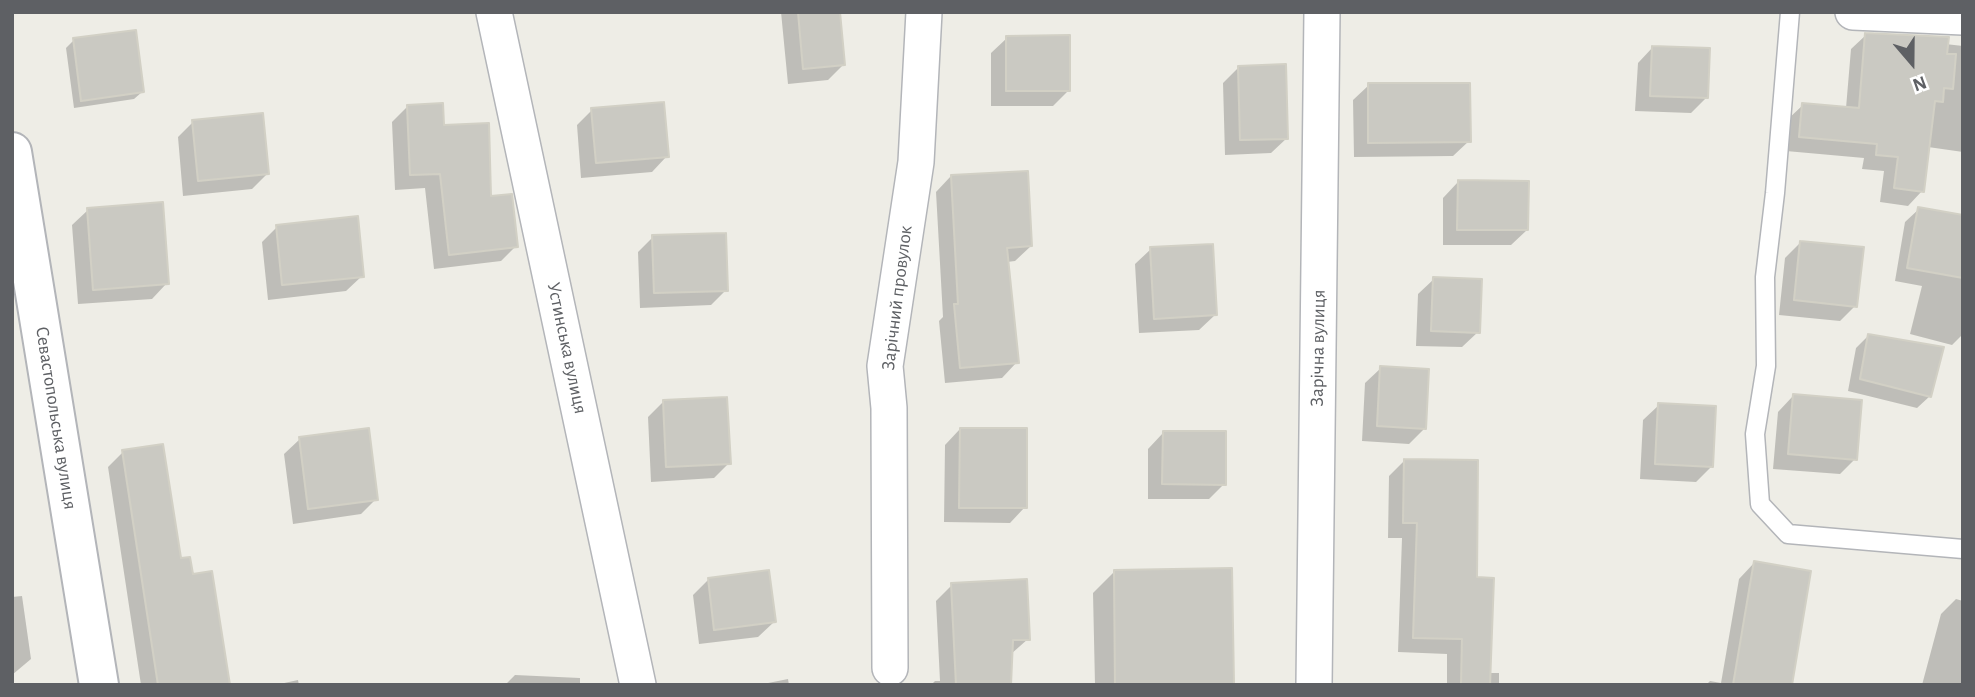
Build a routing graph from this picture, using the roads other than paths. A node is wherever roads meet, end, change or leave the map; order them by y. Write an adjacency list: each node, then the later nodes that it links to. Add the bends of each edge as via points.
1 (495, 12): 11 (street, Устинська вулиця)
2 (924, 12): 9 (street, Зарічний провулок, via 916,162 886,366)
3 (1322, 12): 12 (street, Зарічна вулиця)
4 (1790, 12): 8 (lane, via 1765,277 1766,366 1755,435 1760,504 1788,534)
5 (1853, 12): 6 (street)
6 (1963, 17)
7 (12, 152): 10 (street, Севастопольська вулиця)
8 (1963, 549)
9 (890, 668)
10 (99, 685)
11 (638, 685)
12 (1314, 685)

